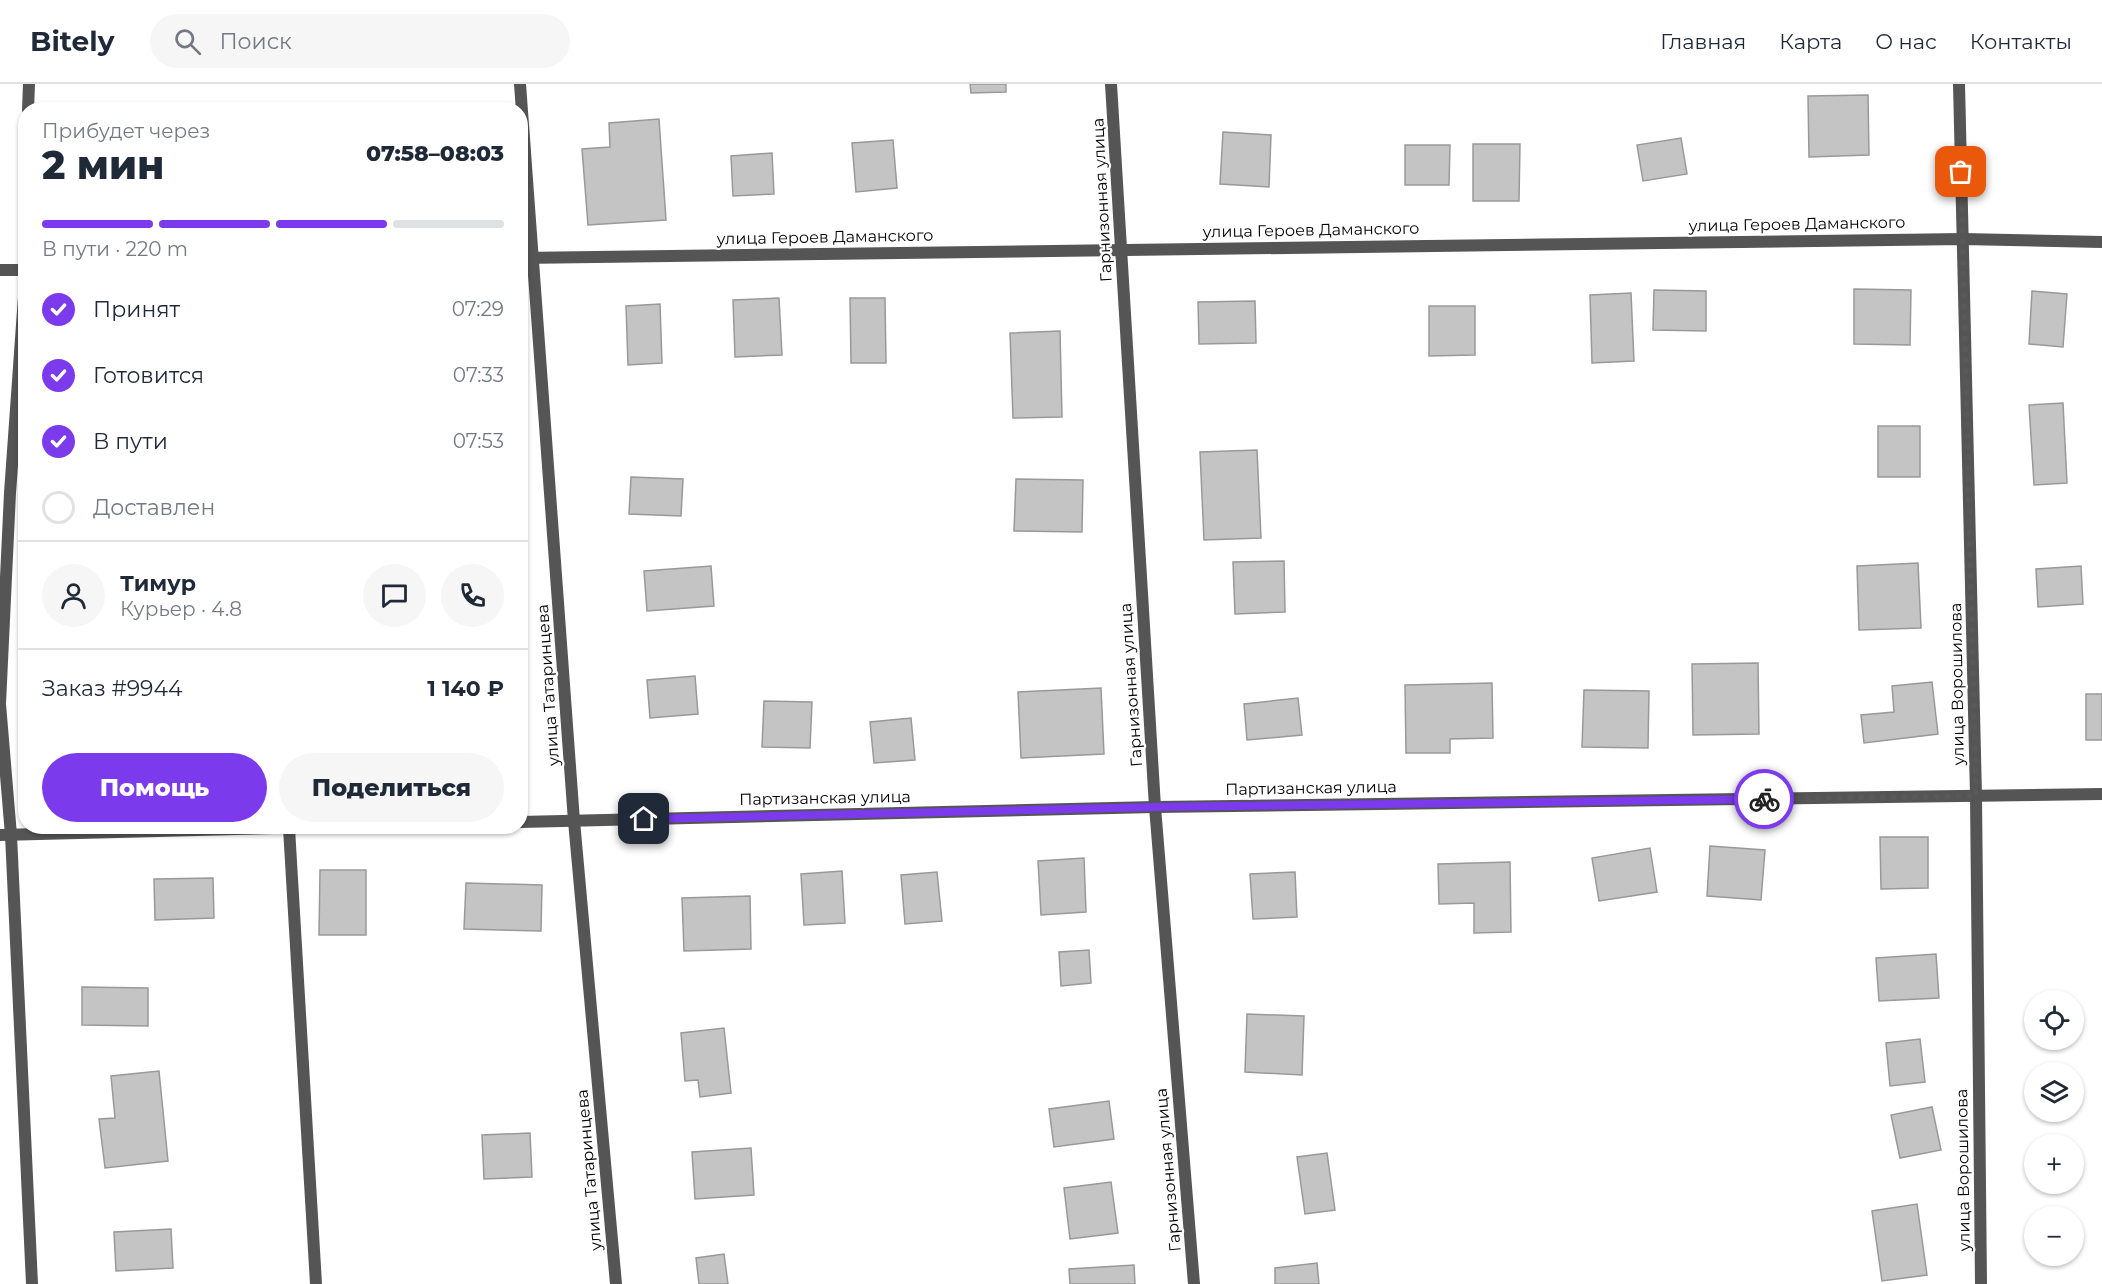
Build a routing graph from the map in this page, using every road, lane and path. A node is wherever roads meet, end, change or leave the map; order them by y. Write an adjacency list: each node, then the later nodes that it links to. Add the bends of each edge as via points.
1 (29, 84): 5 (street)
2 (520, 84): 6 (street, улица Татаринцева)
3 (1111, 84): 10 (street, Гарнизонная улица)
4 (1959, 84): 8 (street, улица Ворошилова)
5 (28, 102)
6 (522, 102)
7 (528, 176): 12 (street, улица Татаринцева)
8 (1963, 239): 9 (street, улица Героев Даманского); 10 (street, улица Героев Даманского); 17 (street, улица Ворошилова)
9 (2102, 242)
10 (1121, 249): 12 (street, улица Героев Даманского); 18 (street, Гарнизонная улица)
11 (528, 257): 12 (street, улица Героев Даманского)
12 (535, 257): 19 (street, улица Татаринцева)
13 (18, 269): 14 (street)
14 (0, 270)
15 (18, 381): 23 (street, via 0,704)
16 (2102, 794): 17 (street, Партизанская улица)
17 (1976, 796): 18 (street, Партизанская улица); 28 (street, улица Ворошилова)
18 (1155, 807): 19 (street, Партизанская улица); 27 (street, Гарнизонная улица)
19 (574, 821): 20 (street, Партизанская улица); 26 (street, улица Татаринцева)
20 (528, 822)
21 (30, 834): 23 (street)
22 (289, 834): 25 (street)
23 (5, 835): 24 (street)
24 (32, 1284)
25 (316, 1284)
26 (616, 1284)
27 (1194, 1284)
28 (1981, 1284)

